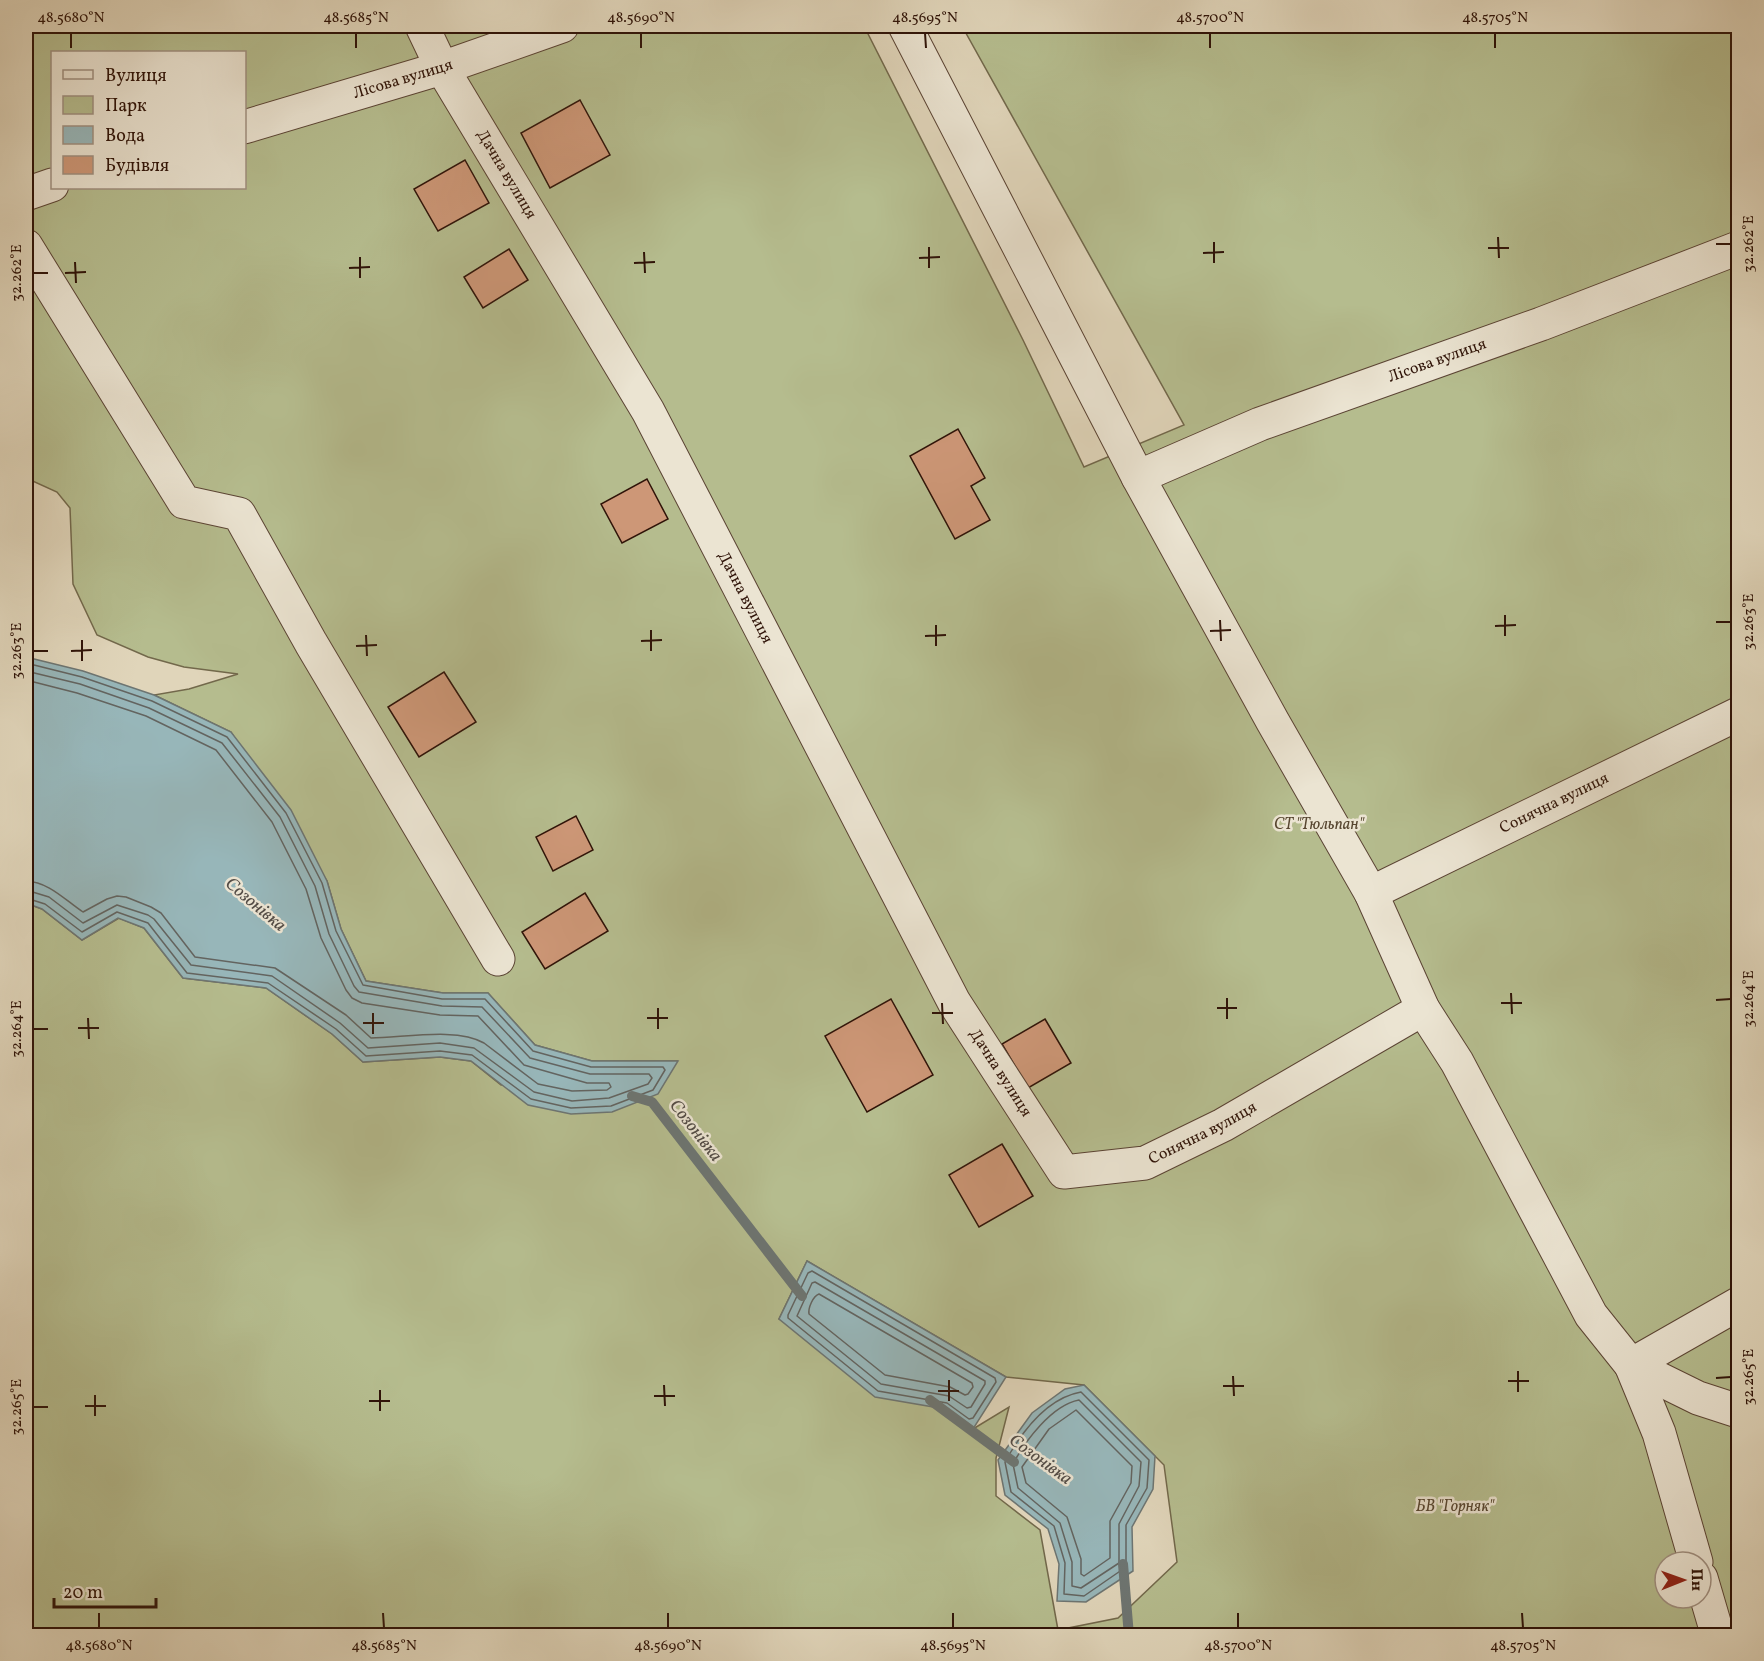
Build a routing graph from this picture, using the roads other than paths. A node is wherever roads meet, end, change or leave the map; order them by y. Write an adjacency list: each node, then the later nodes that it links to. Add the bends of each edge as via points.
1 (422, 26): 4 (street, Дачна вулиця)
2 (562, 26): 4 (street, Лісова вулиця)
3 (905, 26): 10 (street)
4 (442, 68): 5 (street, Лісова вулиця); 15 (street, Дачна вулиця, via 648,411 954,1002)
5 (246, 126)
6 (51, 185): 7 (street)
7 (26, 194)
8 (26, 246): 13 (street, via 184,502 239,514)
9 (1738, 248): 10 (street, Лісова вулиця, via 1541,324 1260,424)
10 (1138, 477): 12 (street)
11 (1738, 714): 12 (street, Сонячна вулиця)
12 (1371, 893): 14 (street)
13 (498, 959)
14 (1424, 1009): 15 (street, Сонячна вулиця, via 1223,1125 1145,1163); 17 (street, via 1457,1062 1591,1315)
15 (1064, 1172)
16 (1738, 1304): 17 (street)
17 (1631, 1365): 18 (street, via 1698,1398); 19 (street, via 1659,1433)
18 (1738, 1412)
19 (1693, 1550)
20 (1711, 1610): 21 (street)
21 (1718, 1635)

